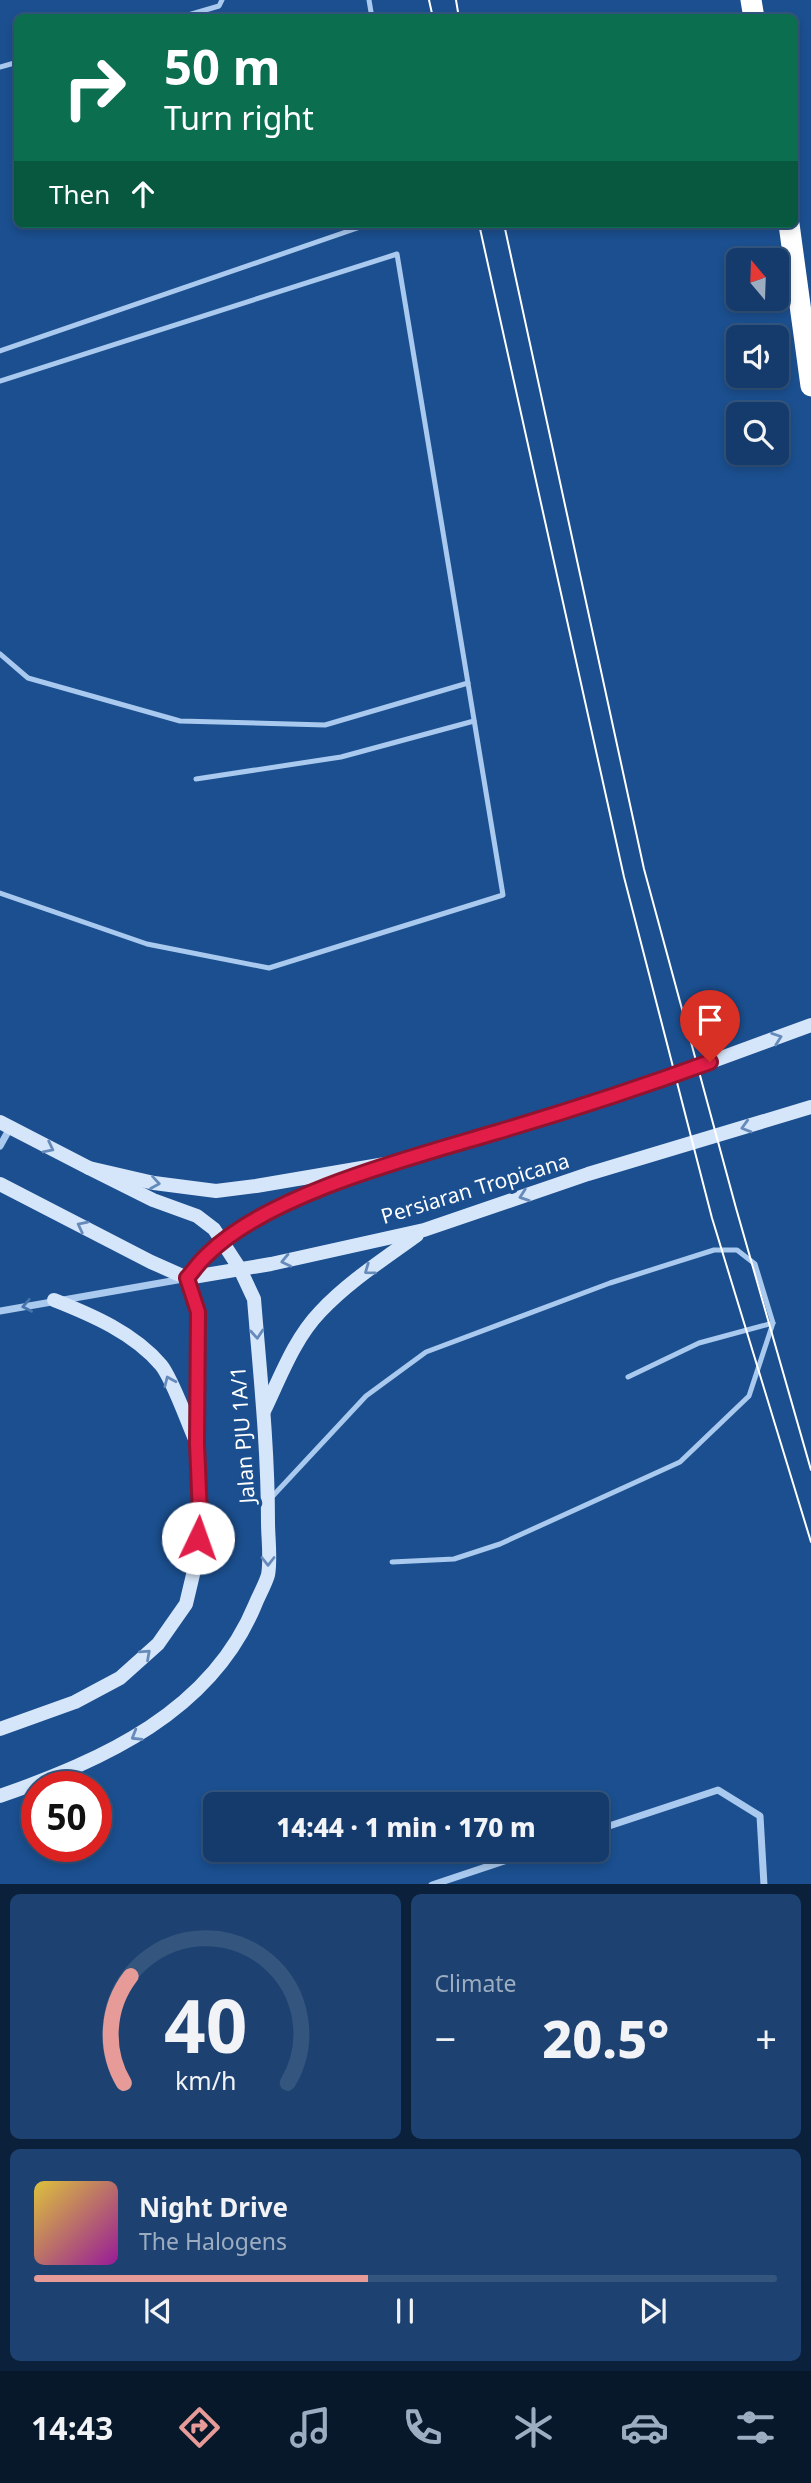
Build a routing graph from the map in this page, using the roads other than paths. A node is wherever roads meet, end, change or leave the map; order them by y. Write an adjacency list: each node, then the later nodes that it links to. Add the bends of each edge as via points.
1 (222, 0): 2 (lane, via 219,6)
2 (192, 14)
3 (357, 228): 5 (lane)
4 (790, 228): 7 (highway)
5 (0, 351)
6 (0, 381): 9 (lane, via 397,254)
7 (811, 386)
8 (0, 654): 9 (lane, via 28,678 180,721 325,725)
9 (468, 683): 10 (lane)
10 (474, 721): 11 (lane, via 341,757); 12 (lane, via 503,895 269,968 147,944)
11 (197, 779)
12 (0, 893)
13 (811, 1025): 17 (main road, one-way to 13, via 634,1090)
14 (811, 1107): 20 (main road, Persiaran Tropicana, one-way to 20, via 588,1174)
15 (5, 1125): 16 (street); 18 (main road, one-way to 18)
16 (0, 1146)
17 (397, 1162): 18 (main road, one-way to 17, via 216,1191); 21 (main road, via 309,1194 256,1219)
18 (89, 1168): 21 (main road, Jalan PJU 1A/1, via 197,1216)
19 (0, 1184): 23 (main road, one-way to 19)
20 (424, 1230): 22 (main road, Persiaran Tropicana, one-way to 22); 28 (main road, one-way to 28, via 318,1313)
21 (222, 1242): 22 (main road, Jalan PJU 1A/1); 23 (main road)
22 (240, 1269): 23 (main road, Persiaran Tropicana); 28 (main road, Jalan PJU 1A/1, one-way to 28, via 254,1299)
23 (187, 1278): 24 (street); 29 (main road, Jalan PJU 1A/1, via 198,1312)
24 (54, 1300): 25 (street, one-way to 25); 29 (main road, one-way to 24, via 163,1366 137,1342)
25 (0, 1311)
26 (773, 1323): 27 (lane, via 699,1343); 30 (lane, via 755,1264 737,1250 714,1250 610,1283 426,1352 366,1396); 31 (lane, via 749,1396 680,1462 500,1544 454,1559)
27 (628, 1377)
28 (263, 1412): 30 (main road, Jalan PJU 1A/1)
29 (197, 1444): 32 (main road, Jalan PJU 1A/1, one-way to 29, via 75,1702 120,1678 158,1644 186,1604 200,1515)
30 (268, 1501): 33 (main road, Jalan PJU 1A/1, one-way to 33, via 268,1574 244,1632 206,1681 157,1724 109,1752)
31 (392, 1562)
32 (0, 1729)
33 (0, 1796)
34 (609, 1826): 37 (street, via 718,1790 760,1816)
35 (501, 1862): 36 (street)
36 (435, 1884)
37 (764, 1884)

